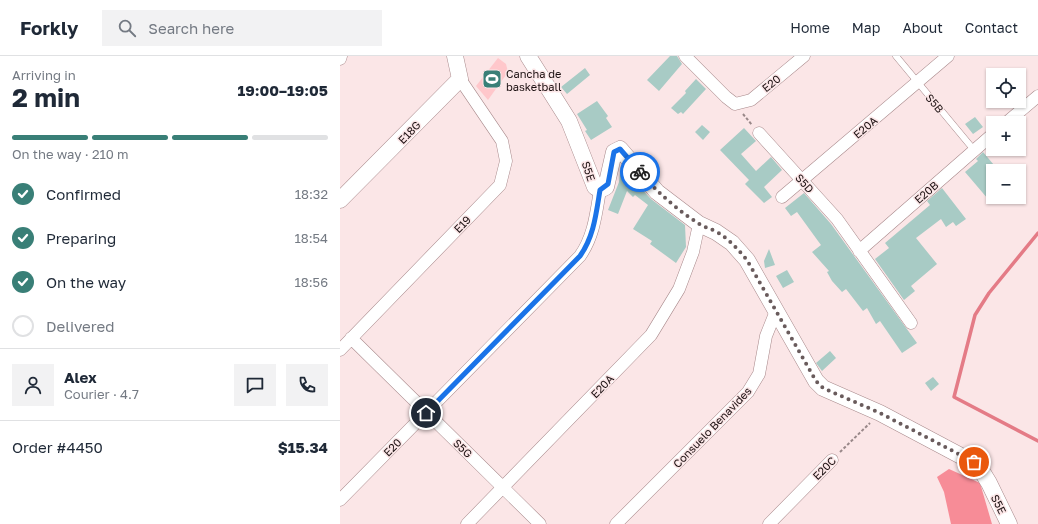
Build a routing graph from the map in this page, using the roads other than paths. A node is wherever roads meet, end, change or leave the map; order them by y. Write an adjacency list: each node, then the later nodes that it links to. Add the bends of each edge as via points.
1 (341, 56): 8 (street)
2 (455, 56): 9 (street)
3 (528, 56): 17 (street, S5E, via 569,121 593,183)
4 (685, 56): 5 (street, E20, via 735,104 751,100)
5 (804, 56)
6 (896, 56): 10 (lane, S5B)
7 (948, 56): 10 (street, E20A)
8 (340, 59)
9 (460, 79): 19 (street, E18G); 24 (street, E19, via 502,141 506,161 500,185)
10 (918, 82): 15 (lane, S5B); 16 (street, E20A)
11 (1038, 96): 12 (street)
12 (1014, 116)
13 (759, 133): 16 (street, S5D)
14 (986, 140): 15 (street, E20B)
15 (974, 150): 21 (street, E20B)
16 (802, 180): 18 (street, E20A); 21 (street, S5D, via 837,219)
17 (600, 190): 20 (street, S5E, via 608,184 614,152 620,149 657,192); 26 (street, E20, via 592,234 580,256)
18 (782, 197)
19 (340, 200)
20 (699, 224): 22 (street, S5E, via 732,243 747,260); 28 (street, E20A, via 693,252 679,289 651,335)
21 (858, 251): 23 (street, S5D)
22 (776, 311): 32 (street, Consuelo Benavides, via 766,336 759,374 748,392); 34 (street, S5E, via 816,381 823,388 880,413 978,465)
23 (911, 323)
24 (351, 338): 25 (street, E19); 26 (street, S5G)
25 (340, 350)
26 (426, 413): 28 (street, S5G); 29 (street, E20)
27 (832, 460): 33 (street, E20C)
28 (504, 487): 30 (street, E20A); 31 (street, S5G)
29 (340, 500)
30 (467, 524)
31 (540, 524)
32 (616, 524)
33 (769, 524)
34 (1009, 524)

